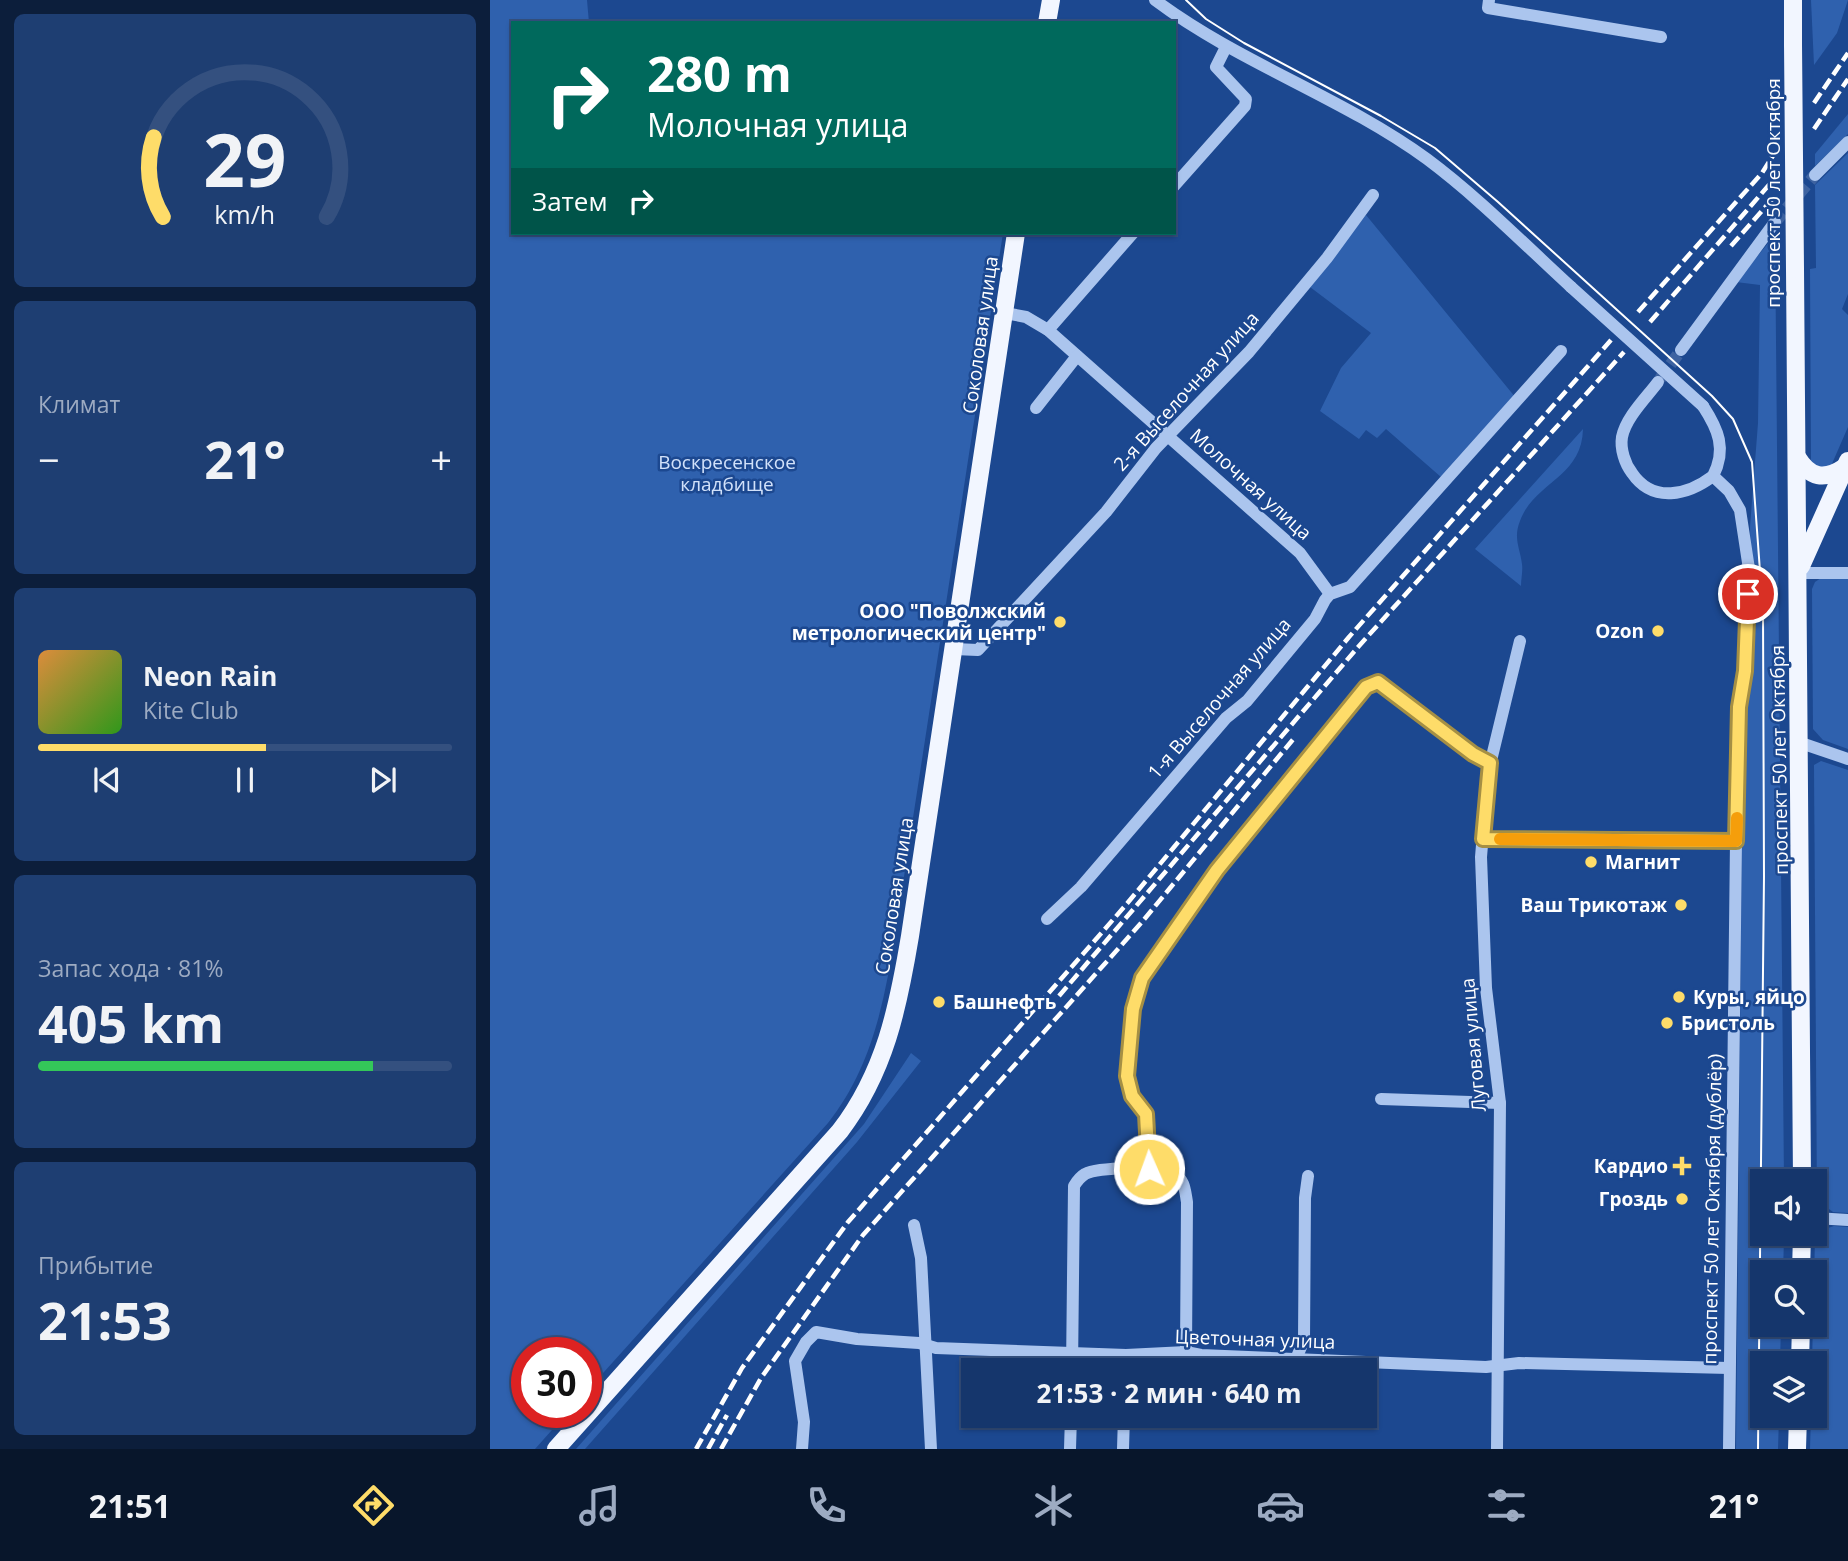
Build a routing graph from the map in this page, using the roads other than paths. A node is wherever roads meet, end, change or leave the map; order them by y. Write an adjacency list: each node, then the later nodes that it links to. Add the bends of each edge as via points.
1 (1051, 0): 5 (main road)
2 (1155, 0): 7 (street)
3 (1489, 0): 6 (street, via 1488,8)
4 (1794, 0): 23 (main road, проспект 50 лет Октября, bridge)
5 (1047, 21)
6 (1661, 37)
7 (1226, 47): 10 (street, via 1216,67 1247,99 1245,106); 25 (street, bridge, via 1426,159 1703,405 1719,432 1721,452)
8 (1848, 142): 9 (street)
9 (1815, 175)
10 (1176, 184)
11 (1373, 195): 22 (street, 2-я Выселочная улица, via 1249,352)
12 (1775, 222): 17 (street)
13 (1016, 235): 15 (main road, Соколовая улица)
14 (1131, 235): 16 (street)
15 (1004, 313): 16 (street, Молочная улица, via 1026,317); 30 (main road, Соколовая улица)
16 (1048, 330): 19 (street, Молочная улица)
17 (1681, 350)
18 (1561, 351): 28 (street, 1-я Выселочная улица, via 1350,587)
19 (1077, 356): 21 (street); 22 (street, Молочная улица)
20 (1658, 382): 25 (street, via 1622,438 1628,469 1646,488 1658,493 1684,493)
21 (1036, 408)
22 (1169, 436): 28 (street, Молочная улица, via 1300,553); 30 (street, 2-я Выселочная улица, via 1106,512 978,650)
23 (1797, 457): 24 (main road, via 1805,470 1815,475 1832,476); 26 (main road, проспект 50 лет Октября)
24 (1846, 464): 26 (main road)
25 (1713, 476): 35 (street, проспект 50 лет Октября (дублёр), via 1740,510 1749,569)
26 (1798, 573): 27 (street); 31 (main road, проспект 50 лет Октября)
27 (1848, 573)
28 (1330, 594): 36 (street, 1-я Выселочная улица, via 1247,701 1226,718 1081,887)
29 (1520, 641): 33 (street, Луговая улица)
30 (954, 649): 59 (main road, Соколовая улица, via 897,1011 867,1091 840,1131)
31 (1801, 743): 32 (street); 40 (main road, проспект 50 лет Октября)
32 (1848, 759)
33 (1490, 763): 34 (street, Луговая улица); 39 (street, via 1378,682 1366,687 1290,776 1142,978 1133,1009 1127,1076 1132,1096 1146,1114)
34 (1483, 839): 35 (street); 38 (street, Луговая улица, via 1483,940)
35 (1736, 841): 55 (street, проспект 50 лет Октября (дублёр))
36 (1046, 919)
37 (1381, 1099): 38 (street)
38 (1500, 1103): 54 (street, Луговая улица)
39 (1149, 1169): 46 (street, via 1093,1171 1082,1175 1074,1186); 47 (street, via 1173,1173 1183,1182)
40 (1802, 1169)
41 (1308, 1176): 52 (street, via 1304,1340)
42 (1827, 1219): 43 (street)
43 (1848, 1220)
44 (914, 1226): 45 (street, via 921,1258)
45 (925, 1345): 46 (street, Цветочная улица); 60 (street, Цветочная улица, via 816,1332 795,1361 804,1422); 61 (street)
46 (1073, 1352): 48 (street, Цветочная улица); 49 (street)
47 (1186, 1352): 48 (street, Цветочная улица); 51 (street, Цветочная улица)
48 (1126, 1355): 50 (street)
49 (1073, 1358)
50 (1126, 1358)
51 (1264, 1358)
52 (1296, 1358)
53 (1377, 1362): 54 (street, Цветочная улица)
54 (1497, 1364): 55 (street, Цветочная улица); 64 (street, Луговая улица)
55 (1730, 1368): 65 (street, проспект 50 лет Октября (дублёр))
56 (1071, 1428): 62 (street)
57 (1124, 1428): 63 (street)
58 (1798, 1428): 66 (main road)
59 (556, 1449)
60 (802, 1449)
61 (932, 1449)
62 (1070, 1449)
63 (1123, 1449)
64 (1497, 1449)
65 (1729, 1449)
66 (1797, 1449)

